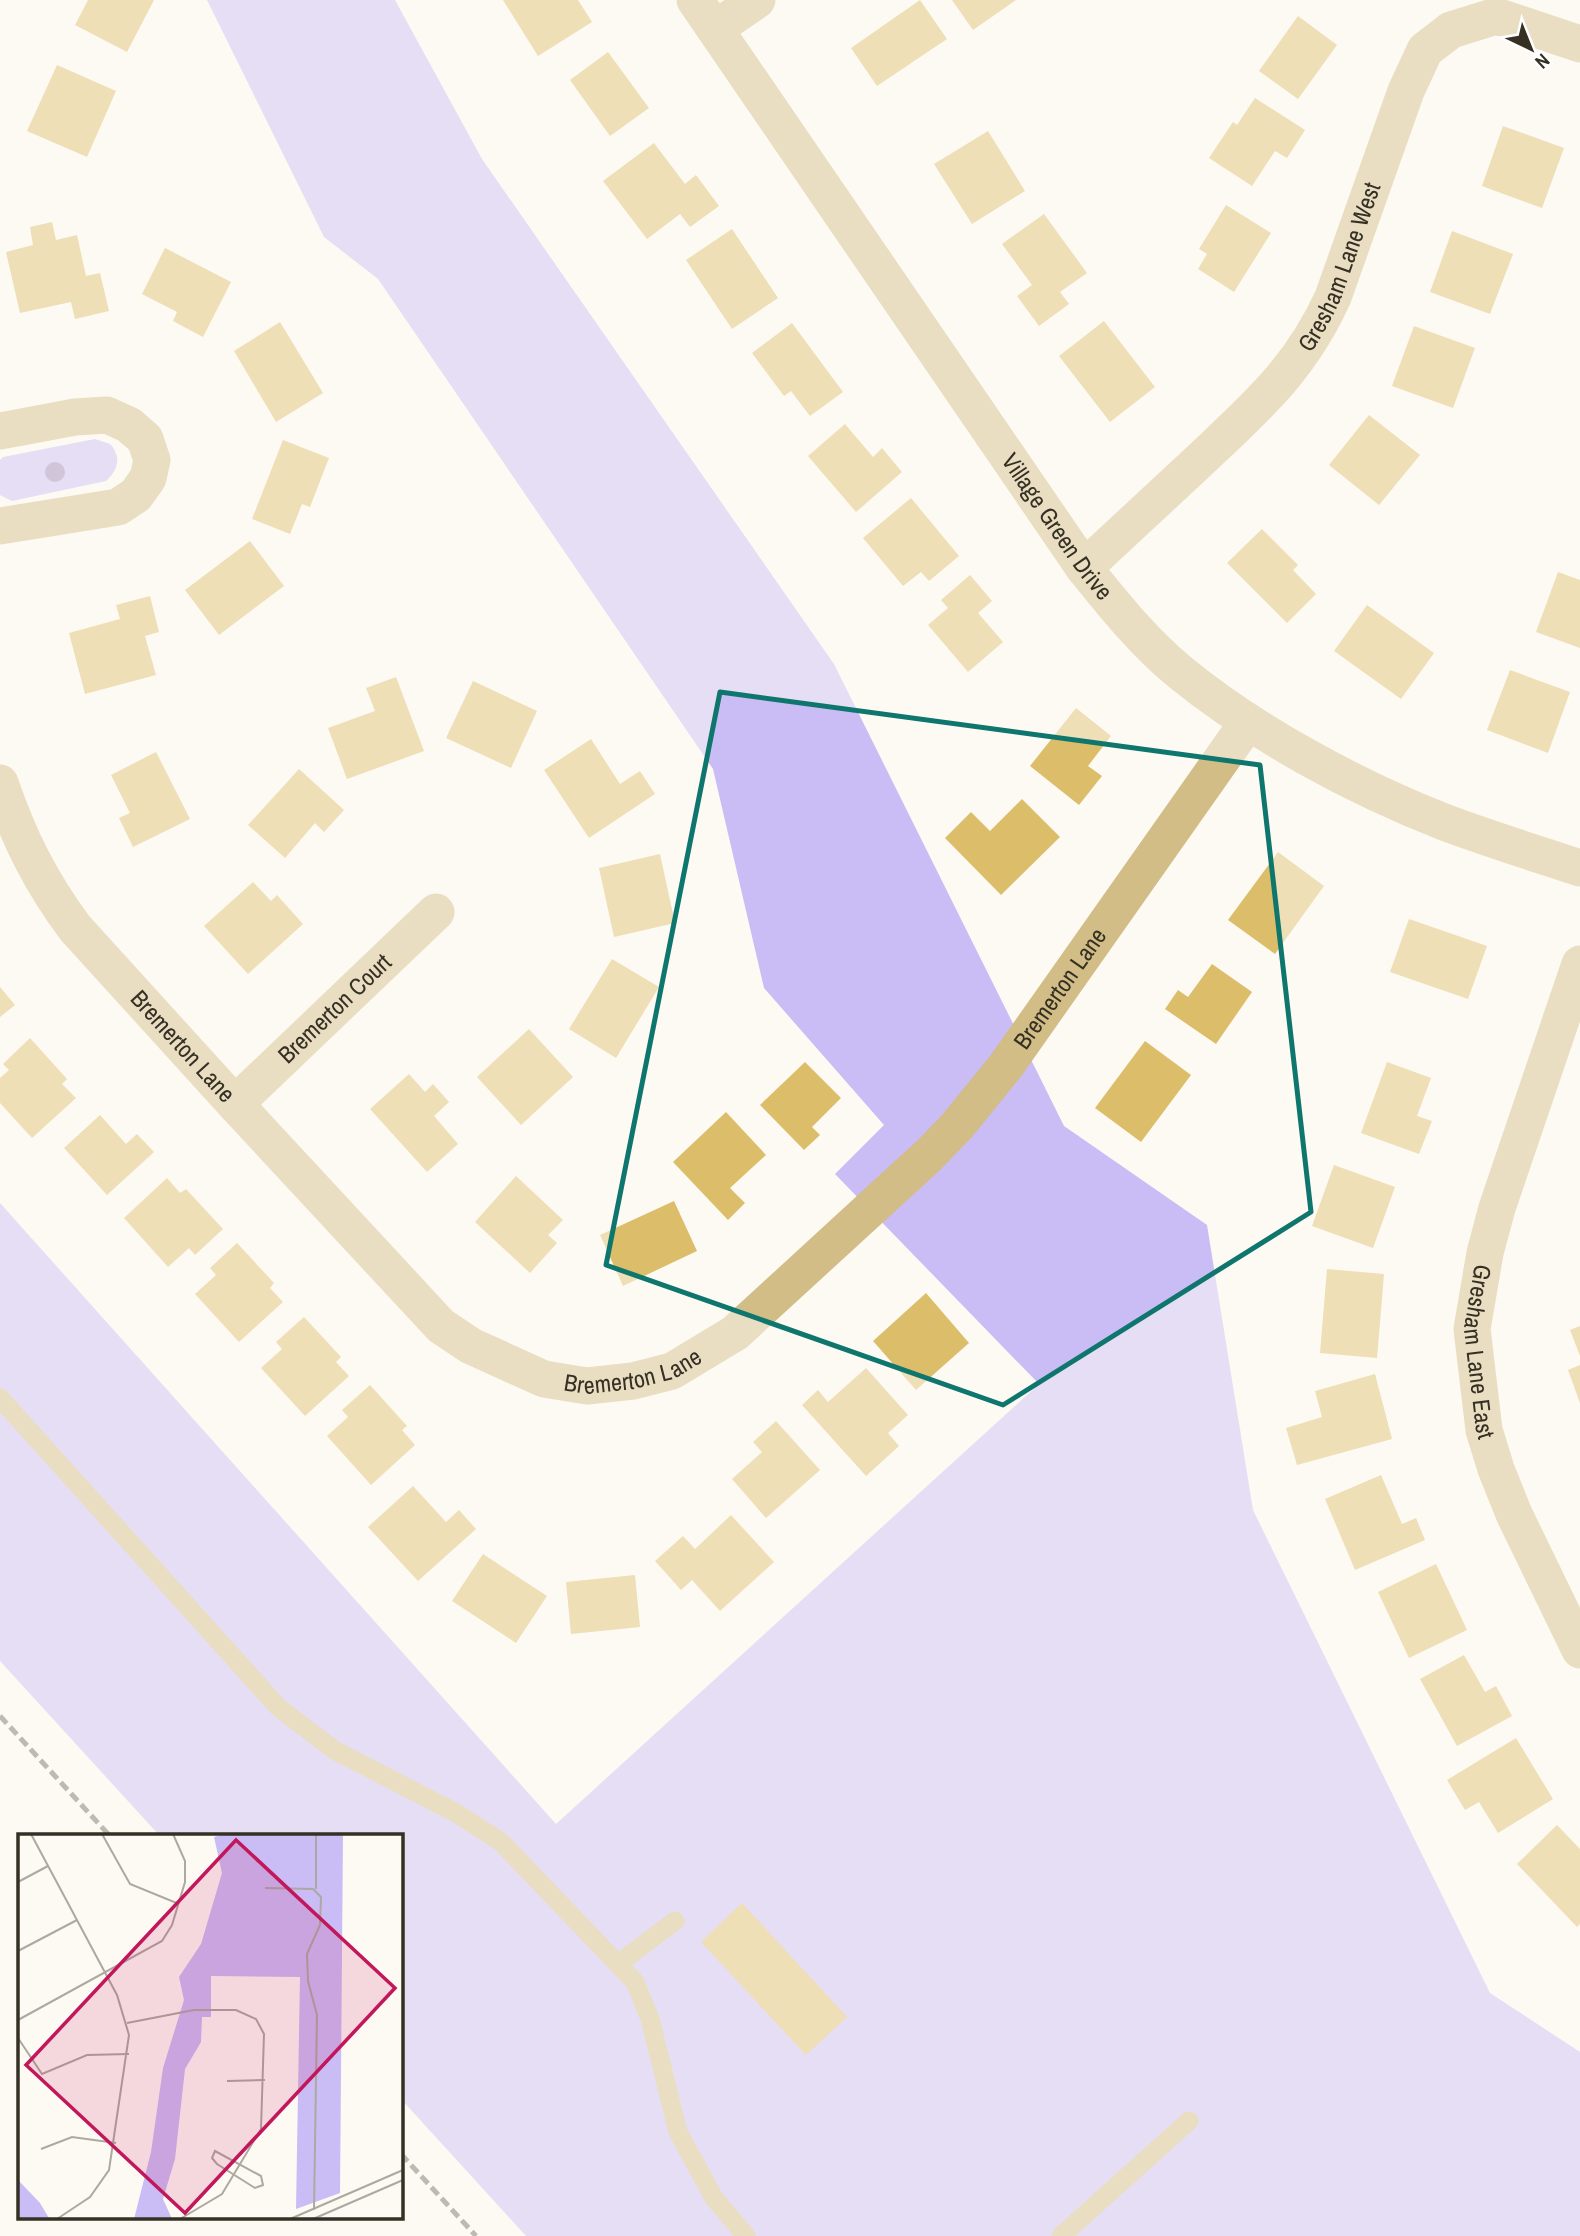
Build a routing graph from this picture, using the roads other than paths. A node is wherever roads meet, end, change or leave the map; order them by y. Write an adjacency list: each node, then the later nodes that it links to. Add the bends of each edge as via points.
1 (757, 0): 2 (street)
2 (705, 15): 6 (street, Village Green Drive)
3 (1580, 44): 6 (street, Gresham Lane West, via 1496,16 1451,30 1425,50 1333,297 1304,352 1266,398)
4 (0, 431): 5 (street, via 107,415 145,439 152,460 148,478 136,495 118,507)
5 (0, 526)
6 (1084, 568): 7 (street, Village Green Drive, via 1126,620 1181,672)
7 (1248, 722): 9 (street, Village Green Drive, via 1401,804); 12 (street, Bremerton Lane, via 1005,1067 957,1126 735,1333 671,1371 587,1386 544,1380 471,1346 441,1326)
8 (0, 783): 12 (street, Bremerton Lane, via 15,827 51,897)
9 (1580, 869)
10 (436, 912): 12 (street, Bremerton Court)
11 (1580, 964): 14 (street, Gresham Lane East, via 1497,1208 1472,1329 1484,1430 1496,1469 1514,1514)
12 (235, 1104)
13 (0, 1398): 17 (lane, via 278,1707 334,1750 456,1813 501,1842)
14 (1571, 1608): 15 (street, Gresham Lane East)
15 (1580, 1650)
16 (675, 1922): 17 (lane)
17 (618, 1964): 19 (lane, via 635,1982 650,2019 678,2132 714,2198)
18 (1189, 2121): 20 (lane)
19 (746, 2236)
20 (1061, 2236)

